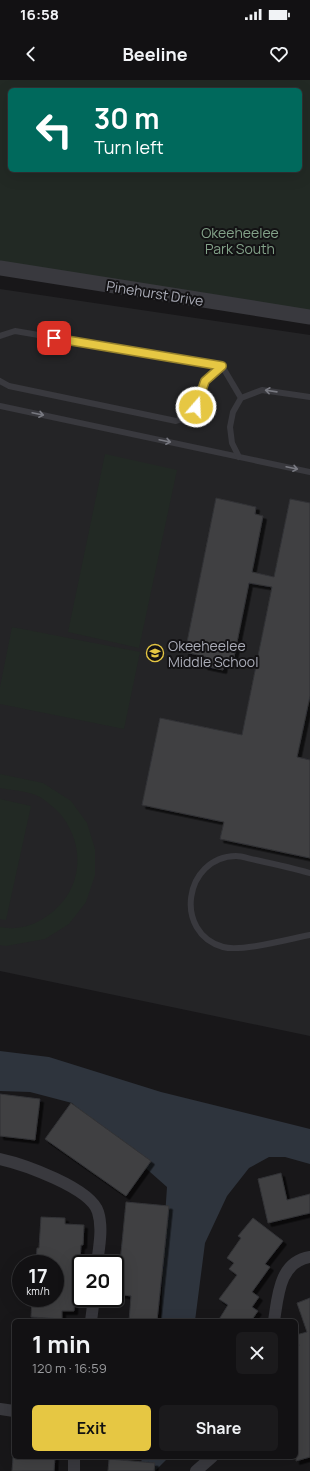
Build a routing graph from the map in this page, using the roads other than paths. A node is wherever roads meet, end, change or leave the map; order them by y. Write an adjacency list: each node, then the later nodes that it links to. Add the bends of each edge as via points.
1 (0, 268): 2 (street, Pinehurst Drive)
2 (310, 317)
3 (0, 336): 4 (lane, via 15,331)
4 (222, 366): 5 (lane, via 205,381 193,413 176,421 9,386); 7 (lane)
5 (0, 381)
6 (310, 397): 7 (lane, one-way to 7, via 262,390)
7 (241, 398): 9 (lane, via 233,412 230,427 232,443)
8 (0, 406): 9 (lane, one-way to 9)
9 (239, 457): 10 (lane, one-way to 10)
10 (310, 472)
11 (310, 872): 12 (lane, via 236,856 222,858 209,865 199,875 192,888 190,903 192,917 199,930 209,940 222,947 237,949)
12 (310, 935)
13 (0, 1159): 14 (street, via 41,1172 85,1195 93,1202 100,1220)
14 (99, 1255)
15 (310, 1257): 18 (street, via 298,1261 282,1278)
16 (93, 1307): 17 (street)
17 (91, 1319)
18 (274, 1319)
19 (0, 1409): 20 (street)
20 (12, 1411)
21 (74, 1459): 23 (street)
22 (210, 1459): 24 (street)
23 (74, 1471)
24 (196, 1471)

